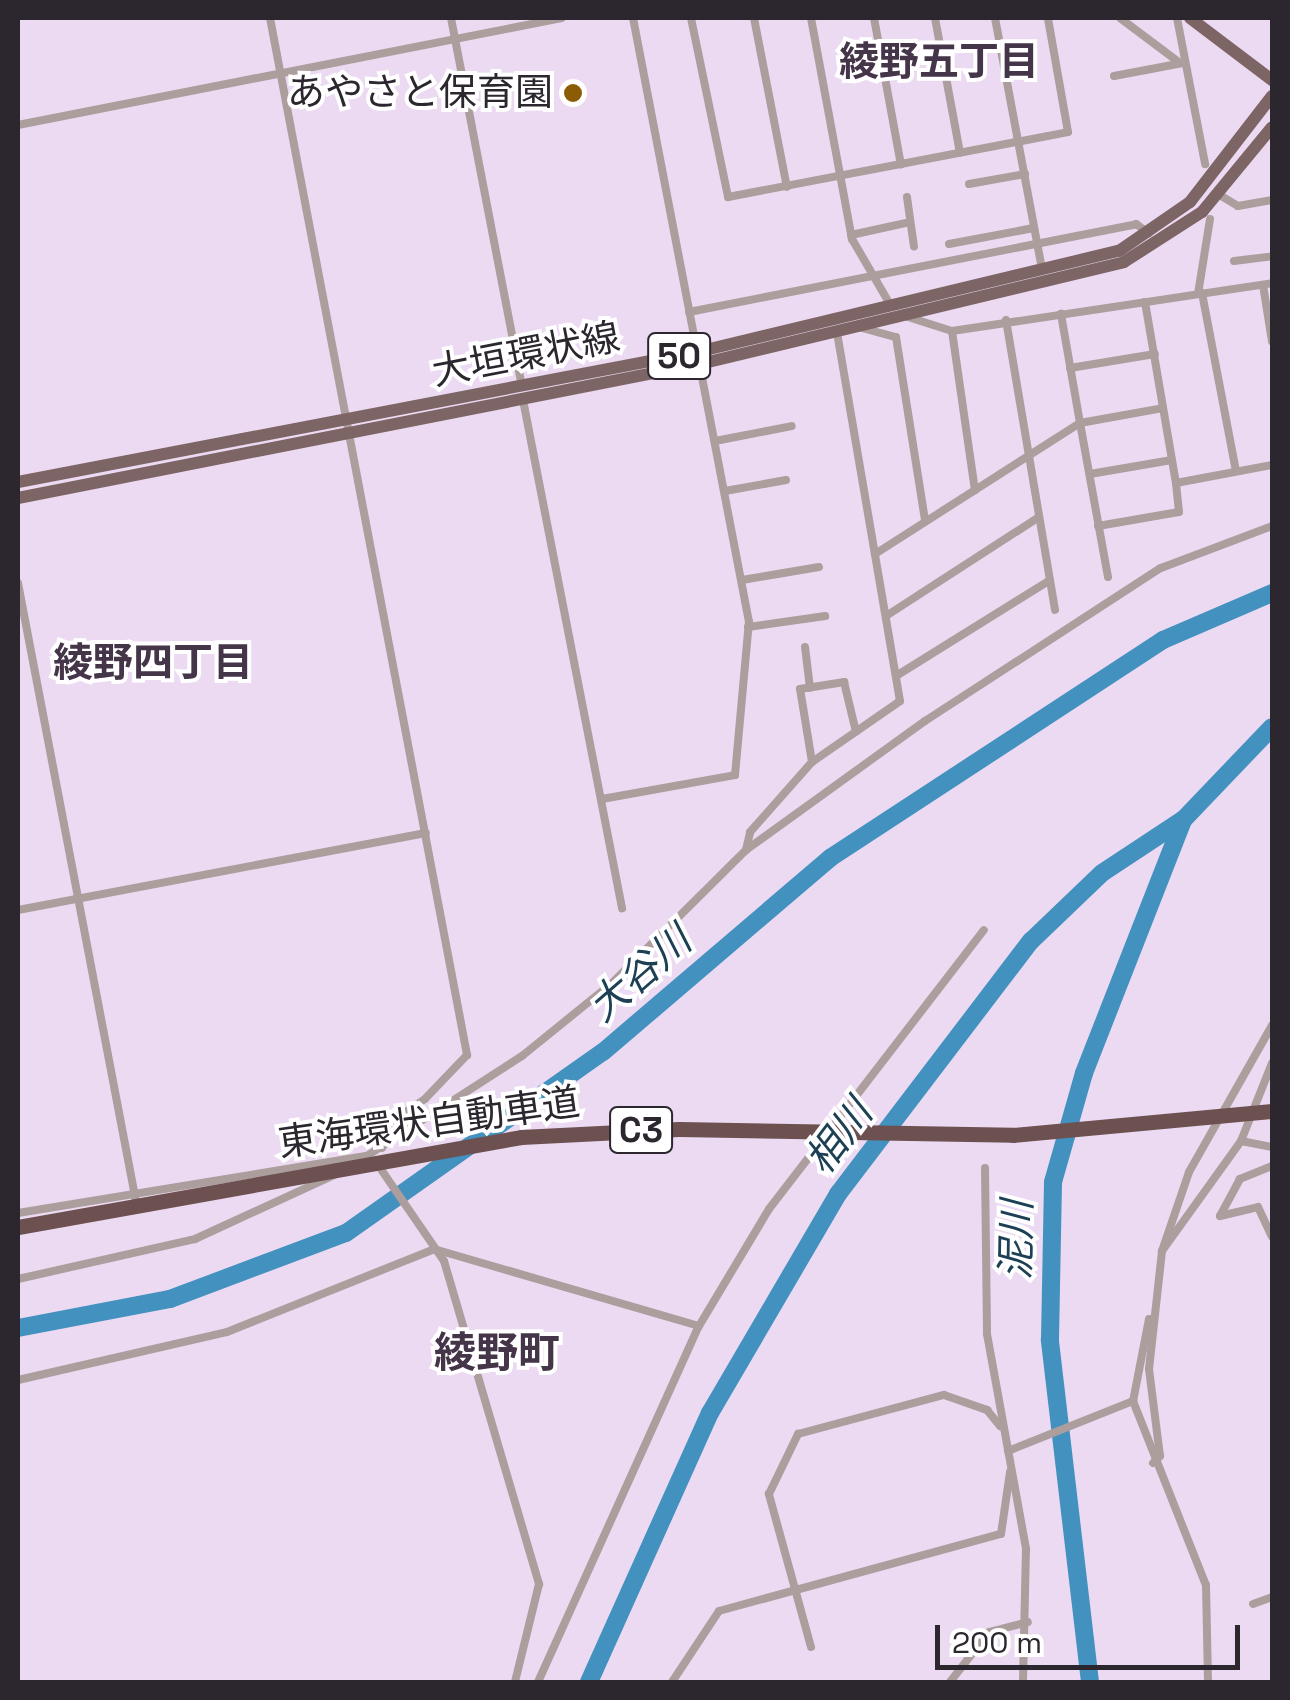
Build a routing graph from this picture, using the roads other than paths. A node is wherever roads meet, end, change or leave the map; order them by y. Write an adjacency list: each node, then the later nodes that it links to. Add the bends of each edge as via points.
1 (270, 18): 17 (street)
2 (450, 18): 15 (street)
3 (562, 18): 15 (street)
4 (633, 18): 50 (street)
5 (691, 18): 30 (street, via 728,197)
6 (754, 18): 30 (street)
7 (811, 18): 28 (street)
8 (874, 18): 26 (street)
9 (935, 18): 24 (street)
10 (995, 18): 23 (street)
11 (1048, 18): 23 (street, via 1068,132)
12 (1120, 18): 16 (street)
13 (1177, 18): 16 (street)
14 (1190, 18): 19 (main road)
15 (454, 38): 17 (street); 61 (street)
16 (1182, 63): 18 (street); 25 (street)
17 (280, 72): 21 (street); 63 (street)
18 (1114, 76)
19 (1272, 80)
20 (1272, 96): 38 (main road, 大垣環状線 / 50, via 1210,180)
21 (18, 125)
22 (1272, 127): 31 (main road, 大垣環状線 / 50)
23 (1019, 142): 24 (street); 27 (street)
24 (960, 153): 26 (street)
25 (1205, 164)
26 (901, 165): 28 (street)
27 (1025, 174): 29 (street); 36 (street)
28 (841, 177): 30 (street); 37 (street)
29 (969, 184)
30 (787, 186)
31 (1218, 194): 33 (street, via 1238,206); 52 (main road, 大垣環状線 / 50, via 1124,262)
32 (906, 197): 35 (street)
33 (1272, 200)
34 (1210, 219): 47 (street)
35 (910, 222): 37 (street); 41 (street)
36 (1034, 228): 39 (street); 40 (street)
37 (851, 235): 45 (street)
38 (1151, 235): 40 (street, via 1136,224); 44 (main road, 大垣環状線 / 50)
39 (949, 244)
40 (1037, 245): 44 (street); 45 (street)
41 (914, 248)
42 (1272, 256): 43 (street)
43 (1234, 261)
44 (1042, 270): 49 (main road, 大垣環状線 / 50)
45 (879, 275): 49 (street); 50 (street)
46 (1268, 284): 47 (street); 57 (street)
47 (1200, 294): 48 (street); 71 (street)
48 (1145, 302): 51 (street); 58 (street)
49 (890, 305): 52 (street); 59 (main road, 大垣環状線 / 50)
50 (690, 312): 59 (street)
51 (1061, 314): 53 (street); 60 (street)
52 (902, 319): 54 (main road, 大垣環状線 / 50); 55 (street)
53 (1006, 320): 55 (street); 68 (street)
54 (862, 328): 56 (main road, 大垣環状線 / 50); 80 (street, via 896,338)
55 (952, 331): 76 (street)
56 (836, 334): 59 (main road, 大垣環状線 / 50); 83 (street)
57 (1272, 341)
58 (1155, 354): 60 (street); 62 (street)
59 (698, 358): 61 (main road, 大垣環状線 / 50); 67 (street)
60 (1070, 368): 64 (street)
61 (523, 394): 63 (main road, 大垣環状線 / 50); 66 (main road, 大垣環状線 / 50); 98 (street)
62 (1163, 408): 64 (street); 69 (street)
63 (345, 419): 66 (street); 74 (main road, 大垣環状線 / 50)
64 (1080, 423): 68 (street); 72 (street)
65 (792, 426): 67 (street)
66 (348, 436): 78 (main road, 大垣環状線 / 50); 99 (street)
67 (715, 441): 77 (street)
68 (1028, 456): 76 (street); 79 (street)
69 (1172, 460): 72 (street); 75 (street)
70 (1272, 465): 71 (street)
71 (1236, 471): 75 (street)
72 (1090, 474): 81 (street)
73 (786, 480): 77 (street)
74 (18, 482)
75 (1176, 482): 81 (street, via 1179,512)
76 (975, 490): 80 (street)
77 (725, 491): 86 (street)
78 (18, 498)
79 (1040, 517): 87 (street); 91 (street)
80 (925, 522): 83 (street)
81 (1098, 526): 85 (street)
82 (1272, 526): 100 (street, via 1161,568)
83 (875, 554): 91 (street)
84 (820, 567): 86 (street)
85 (1108, 577)
86 (742, 580): 92 (street)
87 (1050, 580): 89 (street); 94 (street)
88 (18, 582): 101 (street)
89 (1055, 610)
90 (825, 616): 92 (street)
91 (886, 616): 94 (street)
92 (748, 628): 98 (street, via 735,775)
93 (805, 647): 95 (street)
94 (896, 676): 96 (street, via 896,708)
95 (810, 688): 96 (street, via 844,682); 97 (street, via 800,690)
96 (856, 732): 97 (street)
97 (812, 762): 100 (street, via 750,832)
98 (602, 798): 102 (street)
99 (426, 833): 101 (street); 110 (street, via 467,1055 425,1099 370,1136)
100 (746, 850): 110 (street, via 612,984 502,1072)
101 (80, 898): 103 (street); 114 (street)
102 (622, 908)
103 (18, 910)
104 (984, 930): 123 (street, via 770,1209)
105 (1272, 1025): 120 (street, via 1189,1172)
106 (1272, 1063): 108 (street)
107 (1272, 1110): 117 (highway, 東海環状自動車道 / C3, bridge, via 1032,1134 679,1128 521,1137)
108 (1242, 1141): 109 (street); 120 (street)
109 (1272, 1147)
110 (382, 1148): 111 (street)
111 (370, 1155): 114 (street); 119 (street); 121 (street, via 196,1239)
112 (1272, 1166): 118 (street, via 1240,1179 1220,1216 1258,1207)
113 (985, 1168): 126 (street, via 982,1268)
114 (134, 1190): 115 (street); 116 (street)
115 (138, 1212)
116 (18, 1213)
117 (18, 1227)
118 (1272, 1236)
119 (434, 1249): 123 (street); 124 (street, via 227,1332); 135 (street, via 541,1595)
120 (1162, 1251): 122 (street)
121 (18, 1280)
122 (1152, 1314): 125 (street); 128 (street, via 1160,1456)
123 (699, 1326): 136 (street)
124 (18, 1380)
125 (1133, 1401): 127 (street, via 1076,1426 1041,1432); 128 (street)
126 (1003, 1429): 127 (street); 130 (street, via 987,1410 944,1395 798,1434 769,1494)
127 (1008, 1451): 129 (street)
128 (1153, 1463): 140 (street, via 1206,1585)
129 (1010, 1472): 130 (street, via 1001,1534); 133 (street)
130 (795, 1590): 134 (street); 137 (street, via 719,1610)
131 (1272, 1598): 132 (street)
132 (1252, 1604)
133 (1028, 1622): 138 (street, via 989,1632); 139 (street)
134 (812, 1647)
135 (515, 1682)
136 (538, 1682)
137 (672, 1682)
138 (950, 1682)
139 (1023, 1682)
140 (1208, 1682)

